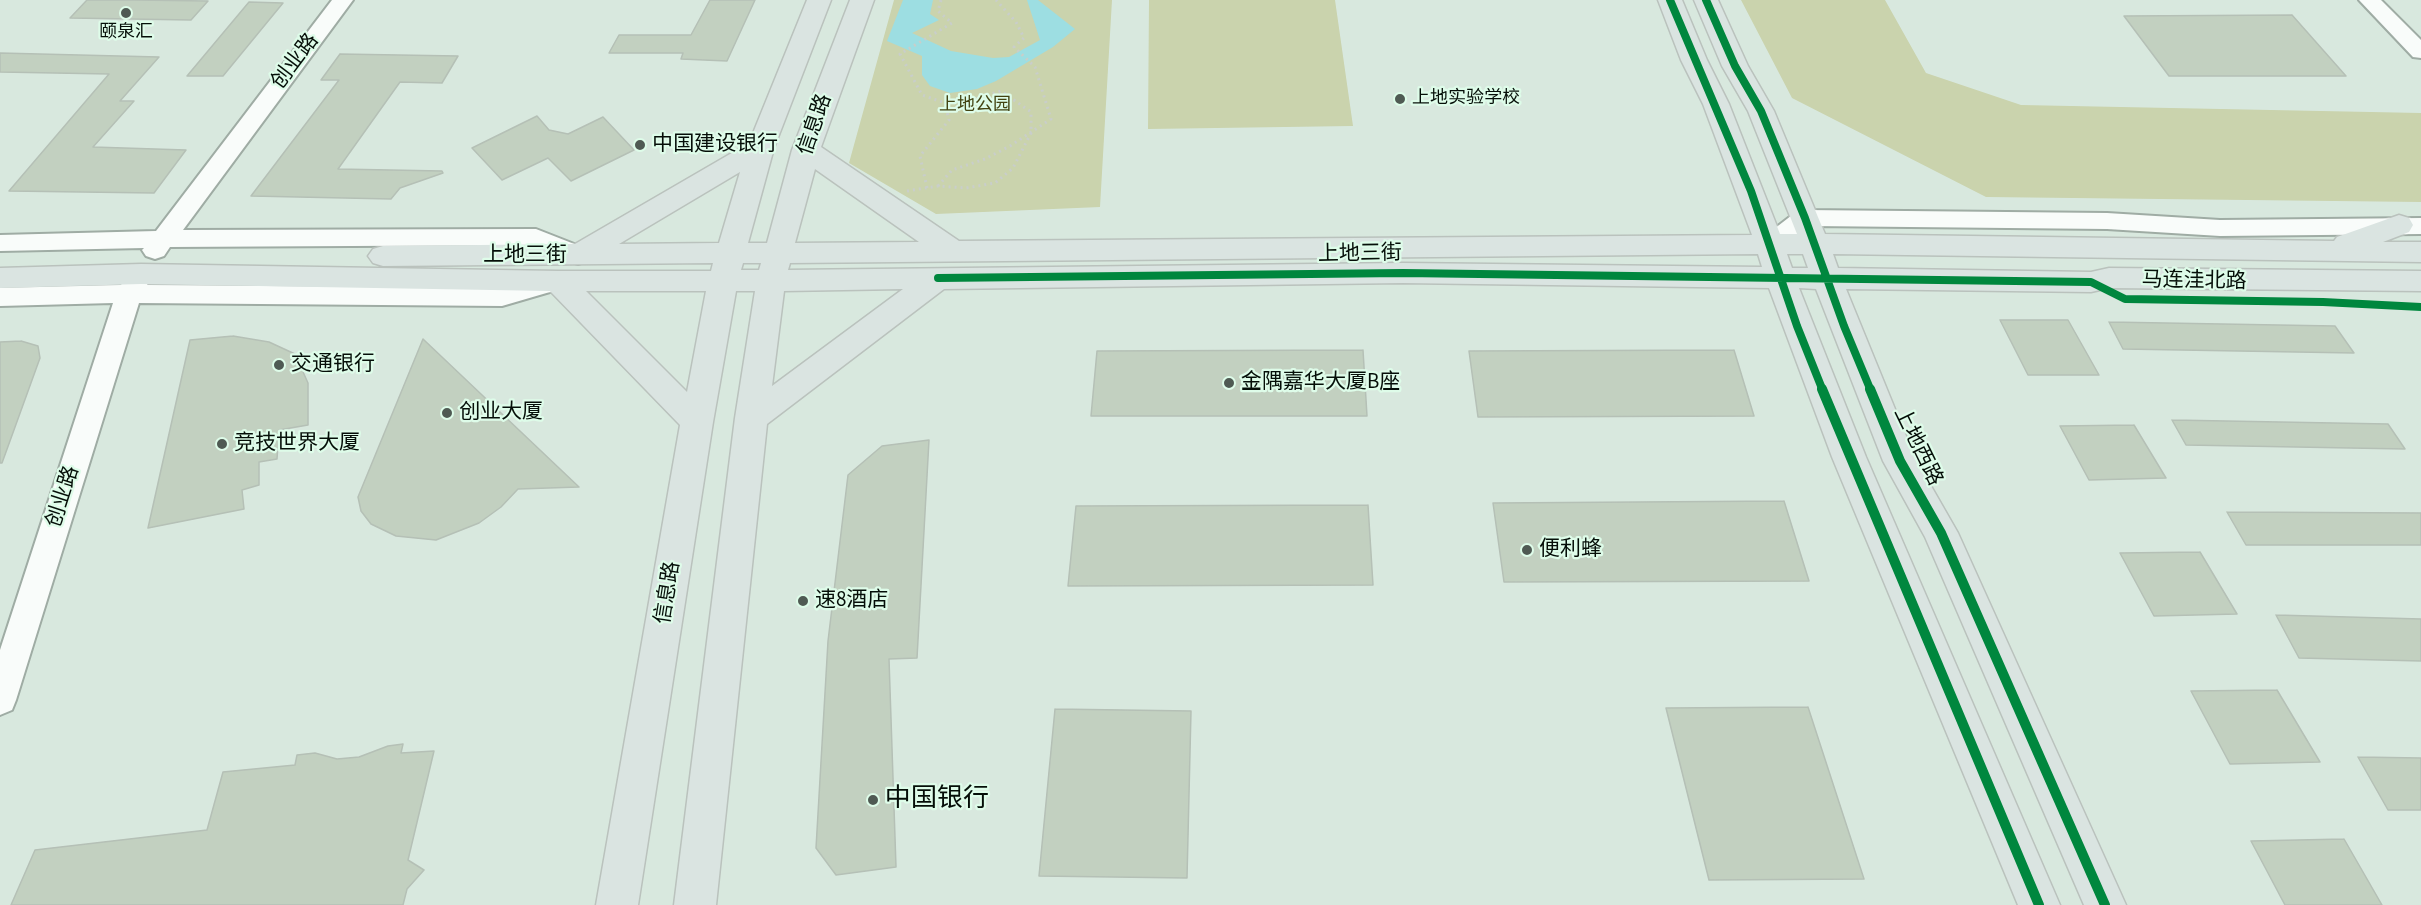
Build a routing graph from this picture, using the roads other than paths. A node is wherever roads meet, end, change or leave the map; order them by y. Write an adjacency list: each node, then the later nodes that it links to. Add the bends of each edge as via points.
1 (343, 0): 19 (street, 创业路)
2 (819, 0): 8 (main road, 信息路)
3 (862, 0): 9 (main road, 信息路)
4 (1670, 0): 13 (main road, via 1716,104)
5 (1706, 0): 11 (main road, 上地西路, via 1735,66 1761,111)
6 (2369, 0): 7 (street)
7 (2421, 52)
8 (761, 148): 17 (main road); 21 (main road, 信息路)
9 (806, 150): 15 (main road); 20 (main road, 信息路)
10 (2410, 226): 11 (street, via 2220,228 2107,221); 14 (main road)
11 (1810, 231): 13 (main road, 马连洼北路); 14 (main road, 马连洼北路); 25 (main road, 上地西路)
12 (0, 243): 19 (street, 上地三街)
13 (1770, 245): 15 (main road, 上地三街); 24 (main road)
14 (2329, 250): 16 (main road, 马连洼北路)
15 (953, 251): 20 (main road, 上地三街)
16 (2421, 252)
17 (578, 255): 19 (main road, 上地三街); 21 (main road, 上地三街)
18 (0, 261): 19 (main road, 上地三街)
19 (146, 266): 22 (main road, 上地三街); 26 (main road, 上地三街); 29 (street); 33 (street, 创业路)
20 (775, 266): 21 (main road); 23 (main road, 上地三街); 31 (main road, 信息路)
21 (727, 267): 26 (main road, 上地三街); 32 (main road, 信息路)
22 (0, 278)
23 (938, 278): 24 (main road, 上地三街, via 1403,273); 31 (main road)
24 (1782, 278): 25 (main road, 上地三街); 36 (main road, via 1849,457)
25 (1827, 279): 27 (main road, 马连洼北路); 37 (main road, 上地西路, via 1900,460 1941,533)
26 (558, 281): 32 (main road)
27 (2303, 281): 28 (main road, 马连洼北路); 30 (main road)
28 (2421, 281)
29 (0, 297)
30 (2421, 304)
31 (751, 418): 35 (main road)
32 (697, 422): 34 (main road, 信息路)
33 (0, 700)
34 (617, 905)
35 (695, 905)
36 (2039, 905)
37 (2105, 905)

